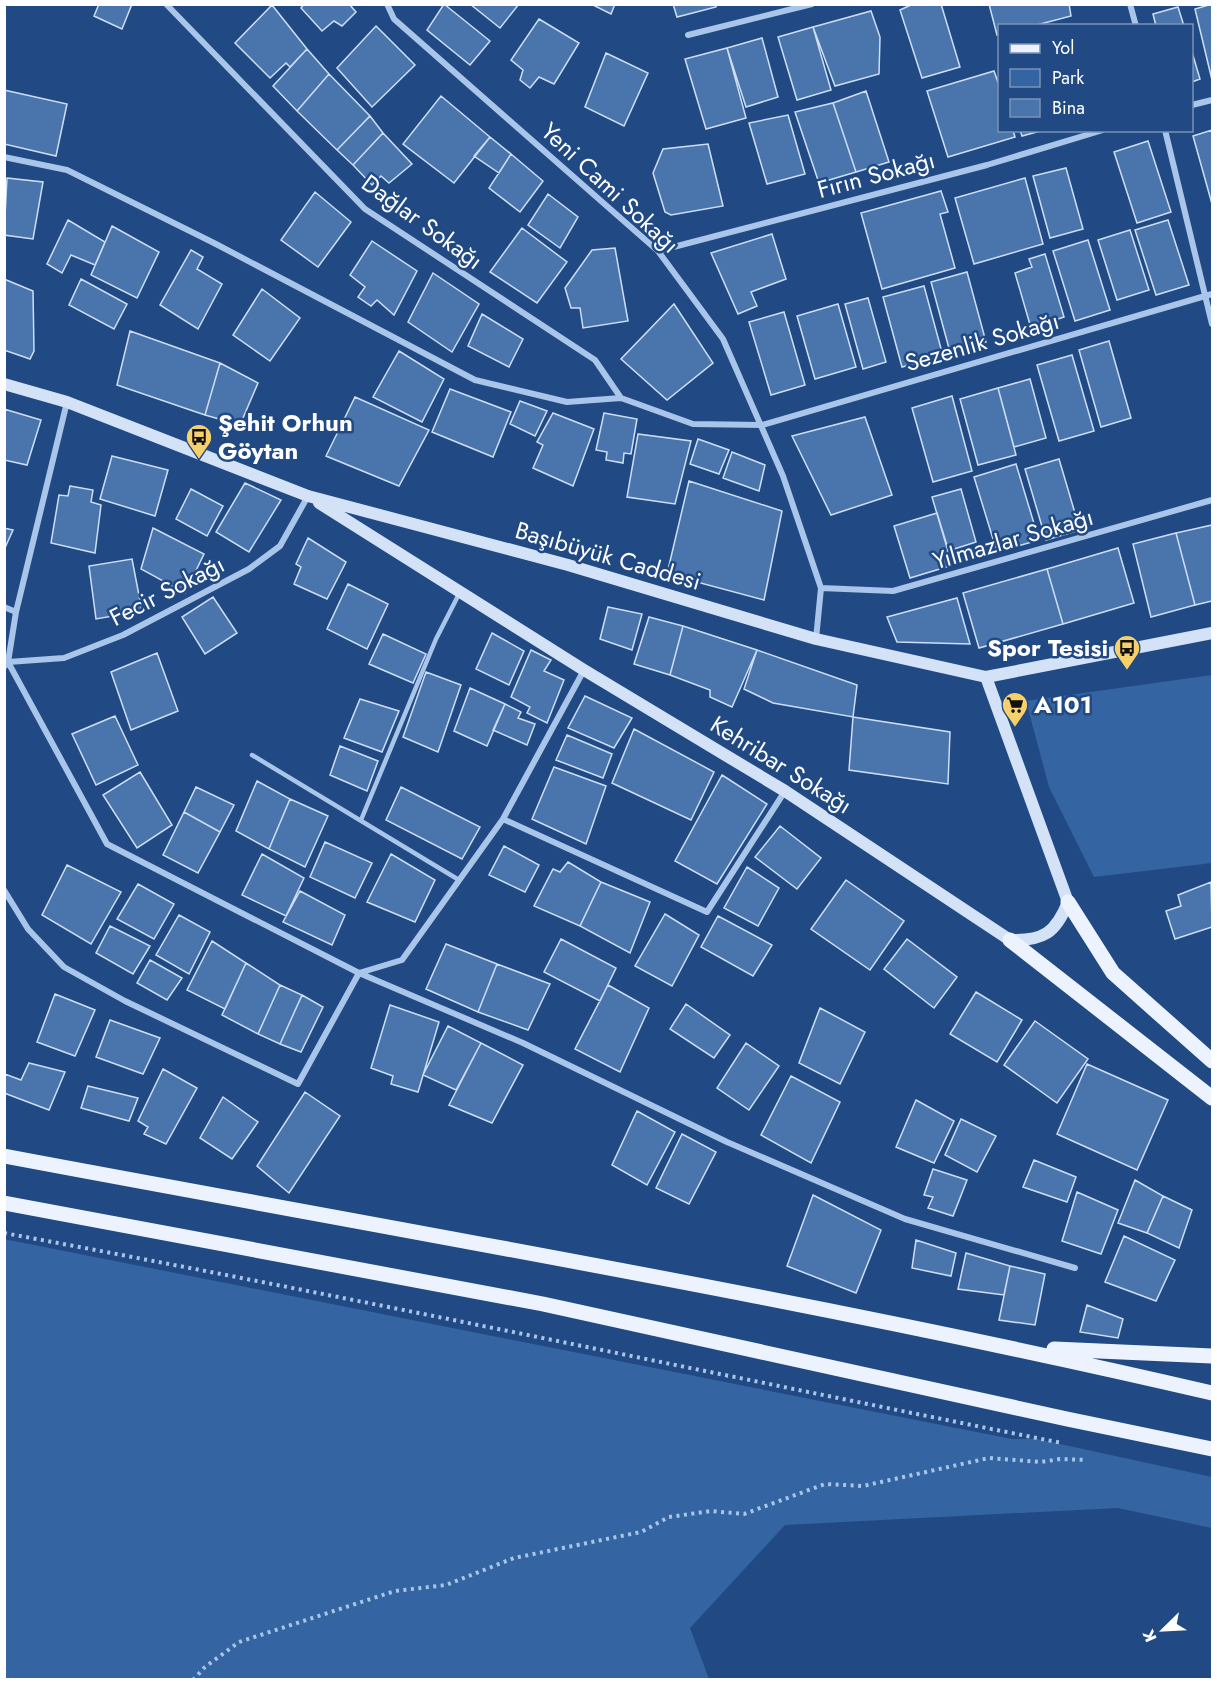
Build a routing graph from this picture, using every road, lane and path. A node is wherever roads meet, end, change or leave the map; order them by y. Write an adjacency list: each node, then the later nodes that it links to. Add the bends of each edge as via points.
1 (166, 4): 16 (street, Dağlar Sokağı, via 365,209 596,360)
2 (387, 4): 12 (street, Yeni Cami Sokağı, via 394,19)
3 (812, 4): 6 (street)
4 (1130, 4): 5 (street)
5 (1135, 24)
6 (688, 35)
7 (1212, 100): 8 (street)
8 (1193, 105)
9 (1095, 132): 12 (street, Fırın Sokağı, via 987,165)
10 (1167, 132): 13 (street)
11 (4, 157): 16 (street, via 67,170 475,380 567,402)
12 (658, 251): 18 (street, Yeni Cami Sokağı, via 723,339)
13 (1209, 295): 14 (street); 18 (street, Sezenlik Sokağı)
14 (1212, 324)
15 (4, 384): 17 (main road, Başıbüyük Caddesi)
16 (621, 398): 18 (street, Sezenlik Sokağı, via 693,424)
17 (67, 402): 19 (main road, Başıbüyük Caddesi); 24 (street)
18 (762, 425): 21 (street, Yeni Cami Sokağı)
19 (308, 496): 22 (main road, Kehribar Sokağı); 26 (main road, Başıbüyük Caddesi, via 568,565); 27 (street, Fecir Sokağı, via 280,546 249,569 123,635 64,658)
20 (1212, 500): 21 (street, Yılmazlar Sokağı, via 892,591)
21 (821, 588): 26 (street, Yeni Cami Sokağı)
22 (460, 592): 28 (main road, Kehribar Sokağı); 33 (lane, via 436,639)
23 (4, 607): 24 (street)
24 (16, 612): 27 (street)
25 (1212, 633): 29 (main road, Başıbüyük Caddesi)
26 (816, 639): 29 (main road, Başıbüyük Caddesi)
27 (6, 664): 38 (street, via 107,844)
28 (584, 670): 31 (main road, Kehribar Sokağı); 32 (street)
29 (986, 677): 36 (main road)
30 (252, 755): 33 (lane)
31 (785, 791): 32 (street, via 707,912); 37 (main road, Kehribar Sokağı)
32 (503, 819): 34 (street)
33 (361, 820): 34 (lane)
34 (459, 880): 38 (street, via 402,960)
35 (4, 890): 38 (street, via 28,929 64,967 298,1084)
36 (1068, 902): 37 (main road, via 1060,922 1050,932 1031,940); 39 (main road, via 1113,972)
37 (1010, 940): 40 (main road, Kehribar Sokağı)
38 (359, 973): 44 (street, via 523,1043 728,1142 905,1219)
39 (1212, 1060)
40 (1212, 1100)
41 (4, 1156): 45 (main road, via 536,1252)
42 (4, 1203): 49 (main road, via 543,1304)
43 (4, 1233): 48 (path)
44 (1075, 1268)
45 (1018, 1347): 46 (main road); 47 (main road)
46 (1212, 1356)
47 (1212, 1393)
48 (1074, 1446)
49 (1212, 1449)
50 (1087, 1460): 51 (path, via 989,1458 863,1486 825,1484 744,1514 711,1511 669,1517 640,1532 514,1558 446,1585 395,1591 239,1642)
51 (193, 1680)

